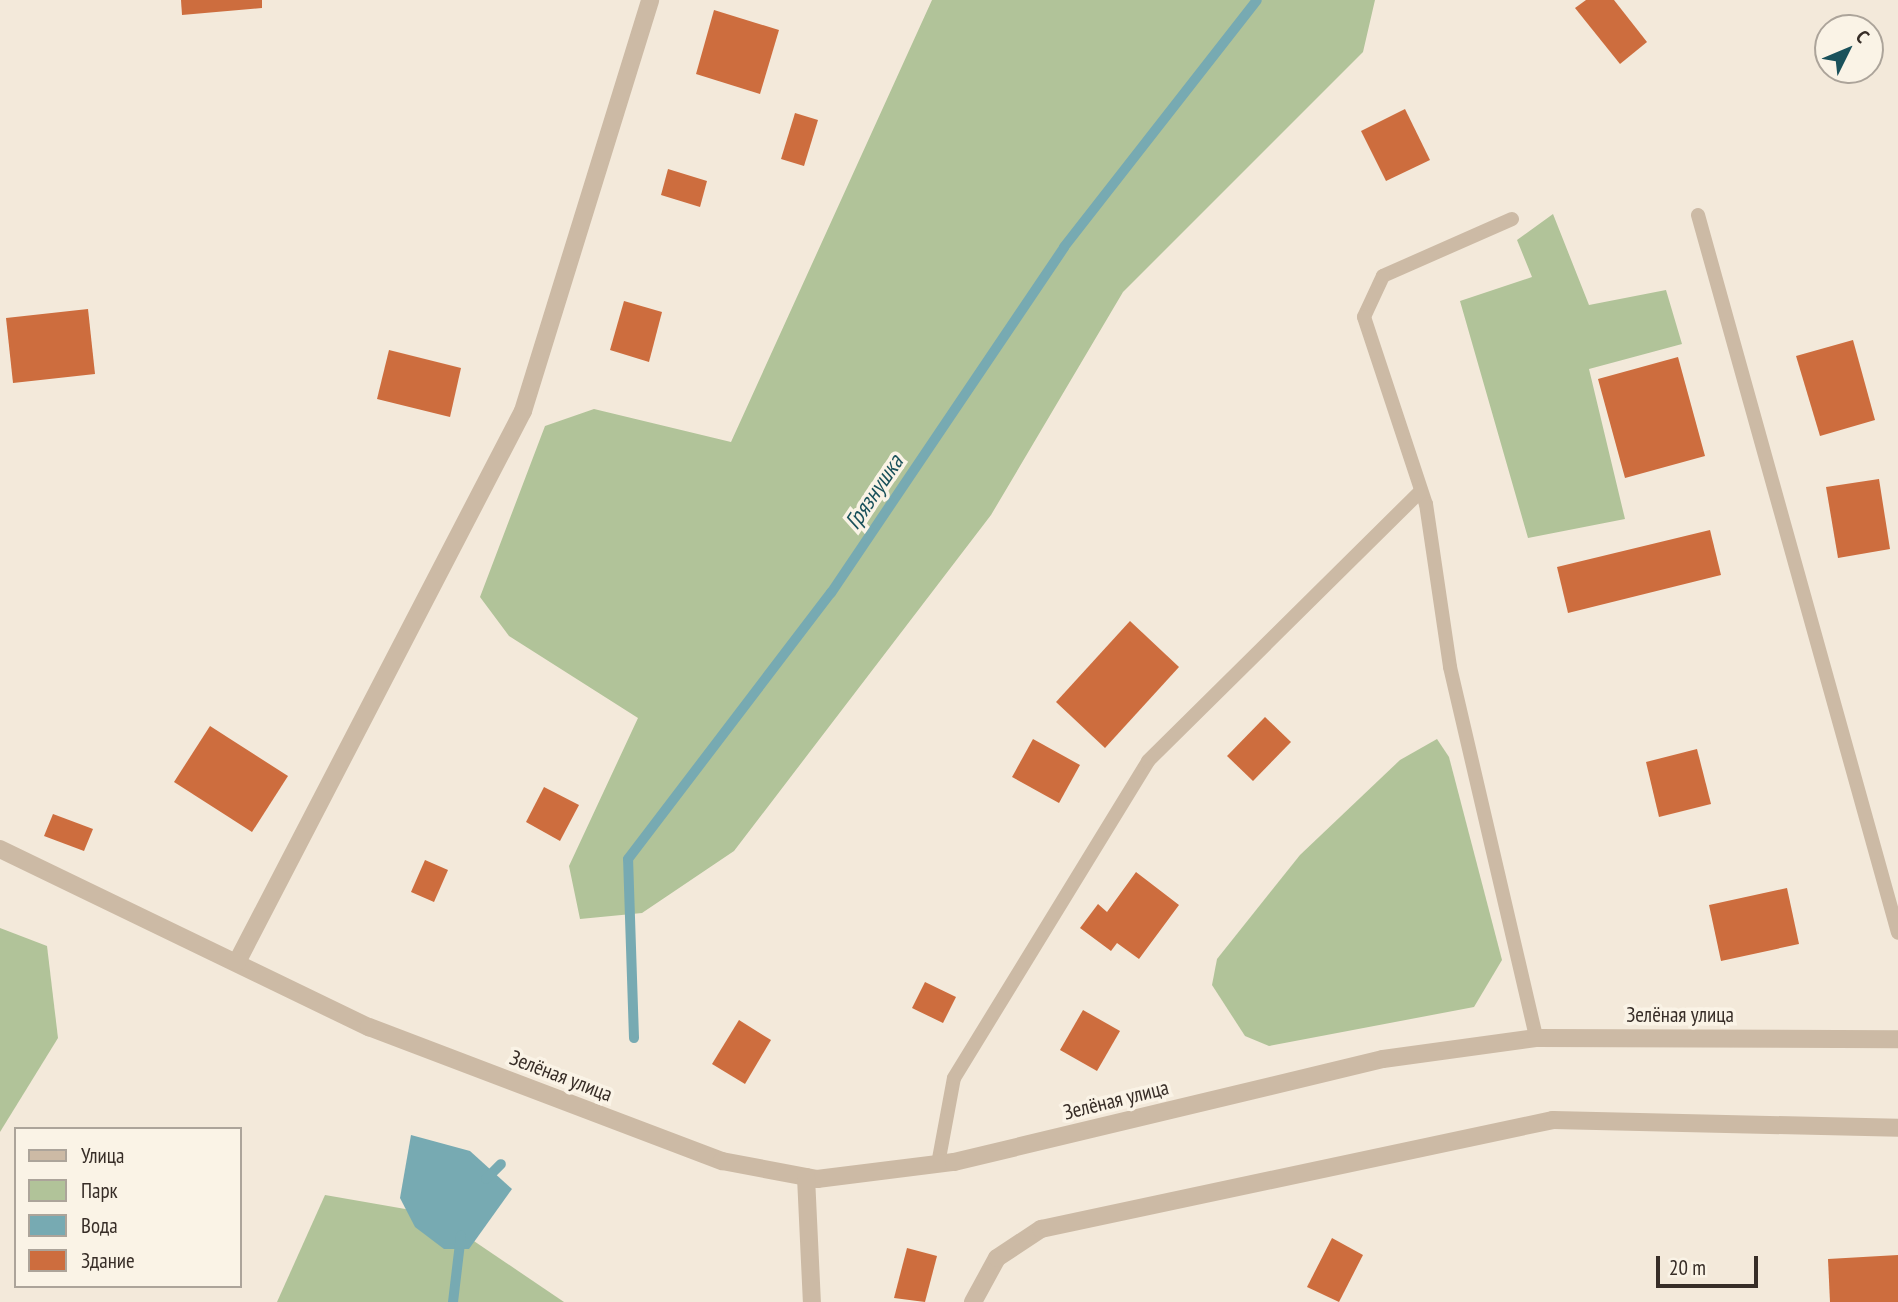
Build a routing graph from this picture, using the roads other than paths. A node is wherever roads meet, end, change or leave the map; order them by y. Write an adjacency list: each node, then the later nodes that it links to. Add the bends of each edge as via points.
1 (650, 0): 7 (street, via 523,411)
2 (1698, 215): 6 (lane)
3 (1512, 219): 4 (lane, via 1382,276 1364,317)
4 (1422, 491): 8 (lane, via 1450,667); 11 (lane, via 1148,761 954,1078)
5 (0, 849): 7 (street, Зелёная улица)
6 (1898, 933)
7 (237, 962): 12 (street, Зелёная улица, via 369,1027 722,1161)
8 (1536, 1038): 9 (street, Зелёная улица); 11 (street, Зелёная улица, via 1383,1059)
9 (1898, 1038)
10 (1898, 1128): 14 (street, via 1553,1119 1041,1229 997,1258)
11 (938, 1164): 12 (street, Зелёная улица)
12 (806, 1177): 13 (street)
13 (813, 1302)
14 (973, 1302)

